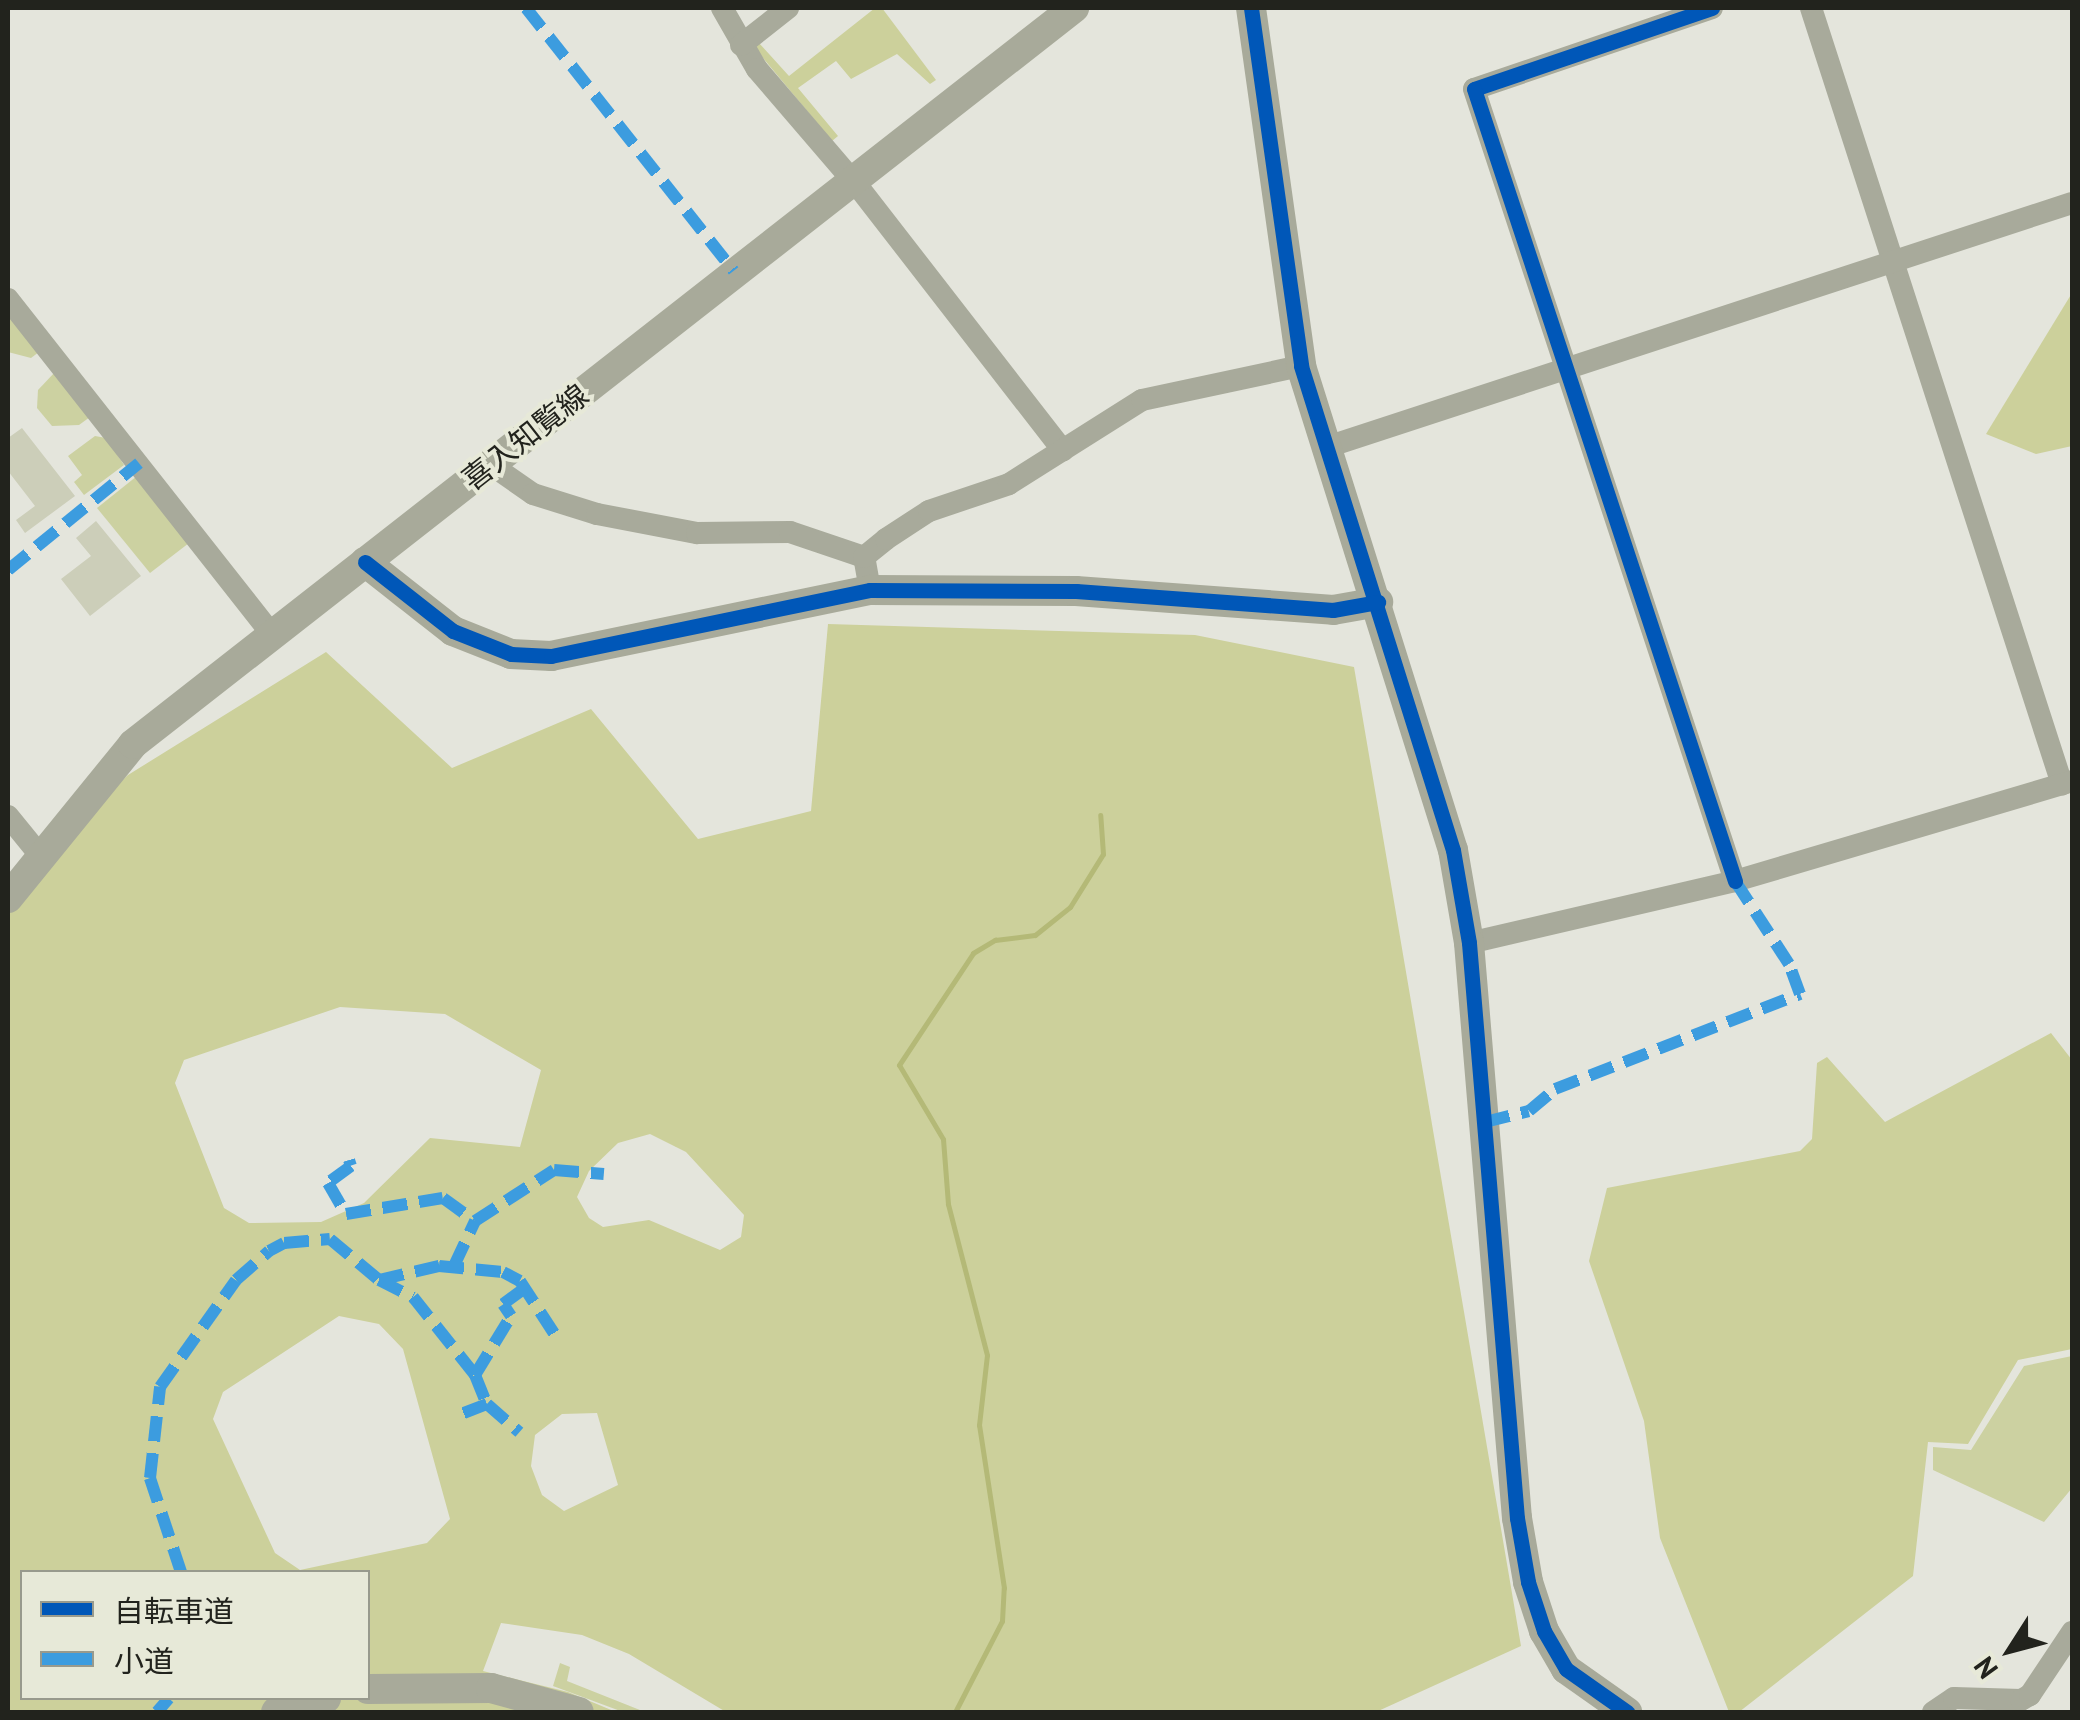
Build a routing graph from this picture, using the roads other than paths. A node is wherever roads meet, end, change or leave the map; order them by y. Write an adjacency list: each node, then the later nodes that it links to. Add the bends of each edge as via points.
1 (722, 8): 7 (street)
2 (788, 8): 7 (street)
3 (1074, 8): 8 (street, 喜入知覧線)
4 (1250, 8): 12 (street)
5 (1712, 8): 13 (street, via 1474,88)
6 (1811, 8): 10 (street)
7 (742, 45): 8 (street)
8 (852, 180): 15 (street); 16 (street, 喜入知覧線)
9 (2072, 204): 10 (street)
10 (1894, 262): 13 (street); 22 (street)
11 (8, 299): 21 (street)
12 (1301, 366): 14 (street); 15 (street, via 1161,392)
13 (1564, 370): 14 (street); 25 (street)
14 (1324, 448): 20 (street)
15 (1063, 451): 17 (street, via 1009,484 929,511)
16 (490, 464): 17 (street, via 533,494 611,518 697,533 790,532); 18 (street, 喜入知覧線)
17 (864, 557): 19 (street)
18 (364, 562): 19 (street, via 453,632 531,655 706,627); 21 (street, 喜入知覧線)
19 (870, 590): 20 (street, via 1076,591 1334,610)
20 (1378, 602): 27 (street, via 1434,779)
21 (272, 634): 24 (street, 喜入知覧線, via 133,744)
22 (2067, 783): 25 (street)
23 (8, 816): 24 (street)
24 (39, 854): 26 (street, 喜入知覧線)
25 (1735, 881): 27 (street)
26 (8, 898)
27 (1469, 943): 31 (street, via 1517,1518 1528,1582 1555,1654)
28 (2072, 1632): 34 (street, via 2030,1695 1954,1698)
29 (370, 1689): 33 (street, via 491,1688)
30 (319, 1700): 32 (street)
31 (1616, 1710)
32 (276, 1712)
33 (579, 1712)
34 (1933, 1712)

